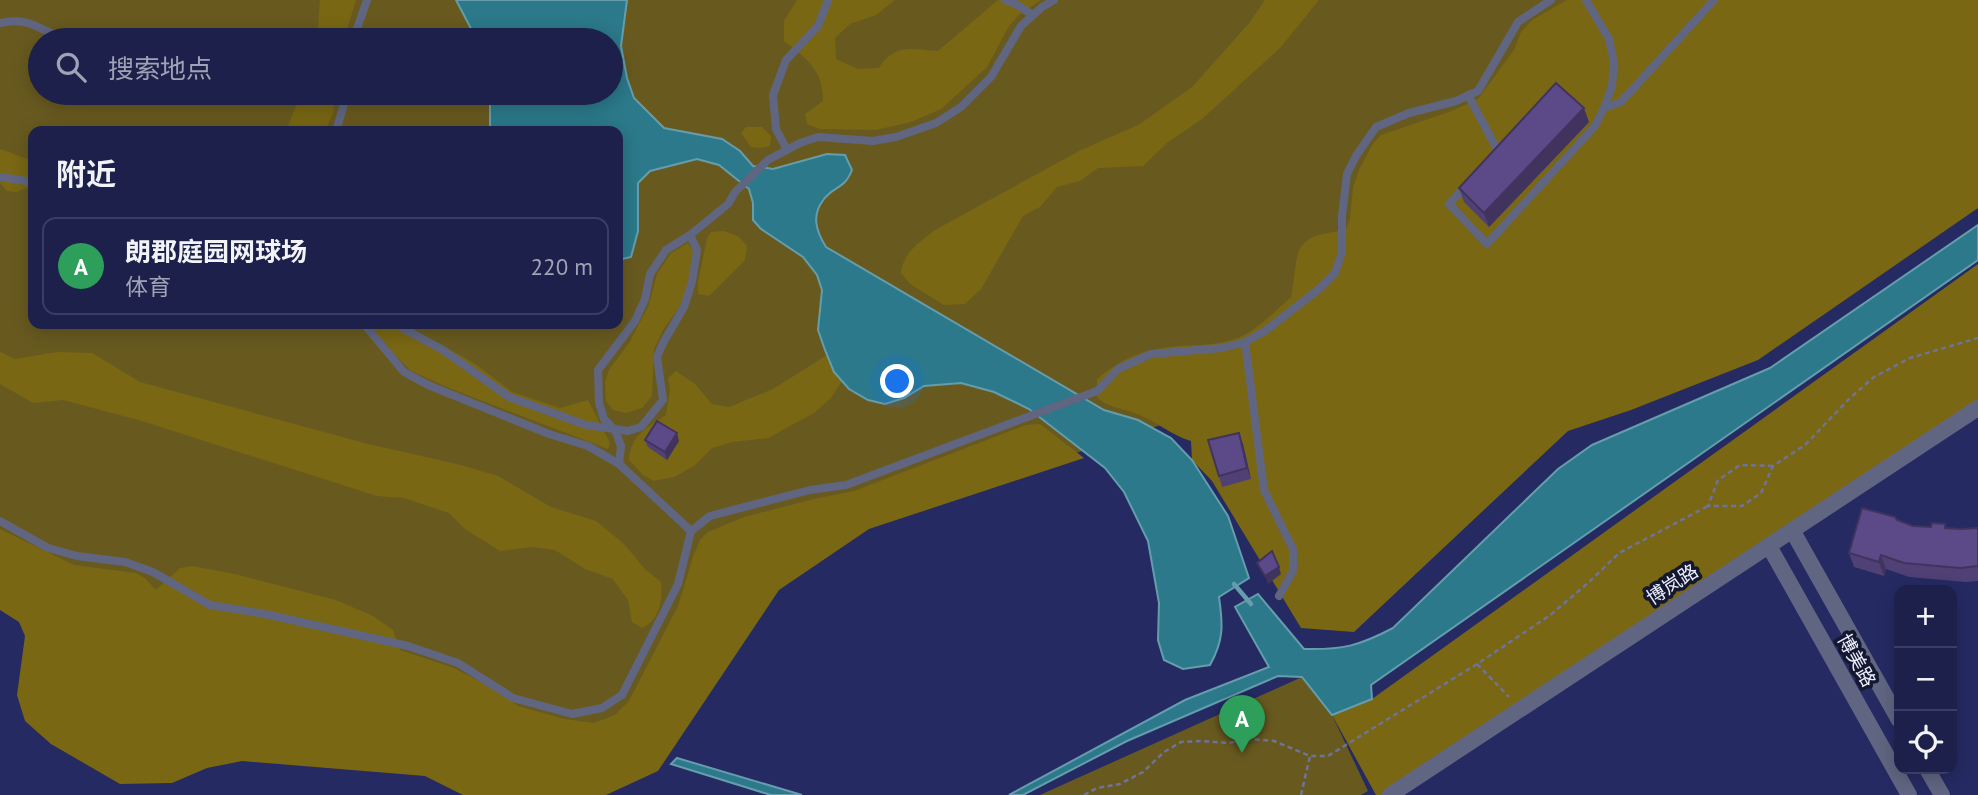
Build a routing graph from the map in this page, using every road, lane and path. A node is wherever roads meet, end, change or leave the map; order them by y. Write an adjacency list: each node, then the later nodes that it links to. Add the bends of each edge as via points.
1 (367, 0): 11 (lane)
2 (828, 0): 16 (lane, via 818,26 786,60 773,95 776,129)
3 (1005, 0): 8 (lane)
4 (1054, 0): 8 (lane)
5 (1551, 0): 12 (lane, via 1518,22 1478,91)
6 (1586, 0): 14 (lane, via 1609,39 1614,63)
7 (1714, 0): 14 (lane, via 1622,102)
8 (1033, 15): 16 (lane, via 1021,26 991,77 961,107 936,123 873,141 818,137)
9 (0, 23): 10 (lane, via 33,23)
10 (42, 28)
11 (357, 28)
12 (1468, 96): 17 (lane, via 1498,151); 25 (lane, via 1376,127 1347,174 1342,252 1335,273)
13 (344, 105): 15 (lane)
14 (1604, 108): 19 (lane, via 1595,126 1487,244 1450,204)
15 (337, 126)
16 (787, 150): 21 (lane, via 768,160 728,204)
17 (1490, 160)
18 (0, 177): 20 (lane)
19 (1474, 177)
20 (28, 182)
21 (690, 235): 27 (lane, via 666,250 650,274 635,321 598,370 604,419); 27 (lane, via 697,250 692,282 657,357 663,400 641,427)
22 (368, 329): 28 (lane, via 404,372 428,385 588,446)
23 (404, 329): 27 (lane, via 509,397 586,425)
24 (1978, 338): 29 (path, via 1910,358 1874,377 1805,445)
25 (1245, 342): 33 (lane, via 1151,354 1118,369 1097,391 846,485 710,516); 35 (lane, via 1264,490 1293,549 1293,571)
26 (1978, 408): 32 (street, 博岚路)
27 (615, 430): 28 (lane, via 621,446)
28 (619, 464): 33 (lane)
29 (1773, 466): 30 (path, via 1761,493 1742,506); 30 (path, via 1740,465 1718,480)
30 (1708, 506): 36 (path, via 1619,553 1549,617)
31 (0, 521): 33 (lane, via 48,548 125,562 153,572 210,605 408,646 458,663 513,698 572,714 602,708 622,695 678,584)
32 (1792, 530): 34 (street, 博岚路); 38 (street, 博美路)
33 (691, 531)
34 (1769, 546): 37 (street, 博岚路); 44 (street, 博美路)
35 (1279, 596)
36 (1477, 664): 37 (path); 39 (path, via 1328,755)
37 (1521, 708): 43 (street, 博岚路)
38 (1894, 711)
39 (1310, 756): 41 (path, via 1274,741 1181,742 1143,772); 42 (path)
40 (1930, 774): 45 (street)
41 (1084, 795)
42 (1301, 795)
43 (1390, 795)
44 (1909, 795)
45 (1942, 795)

